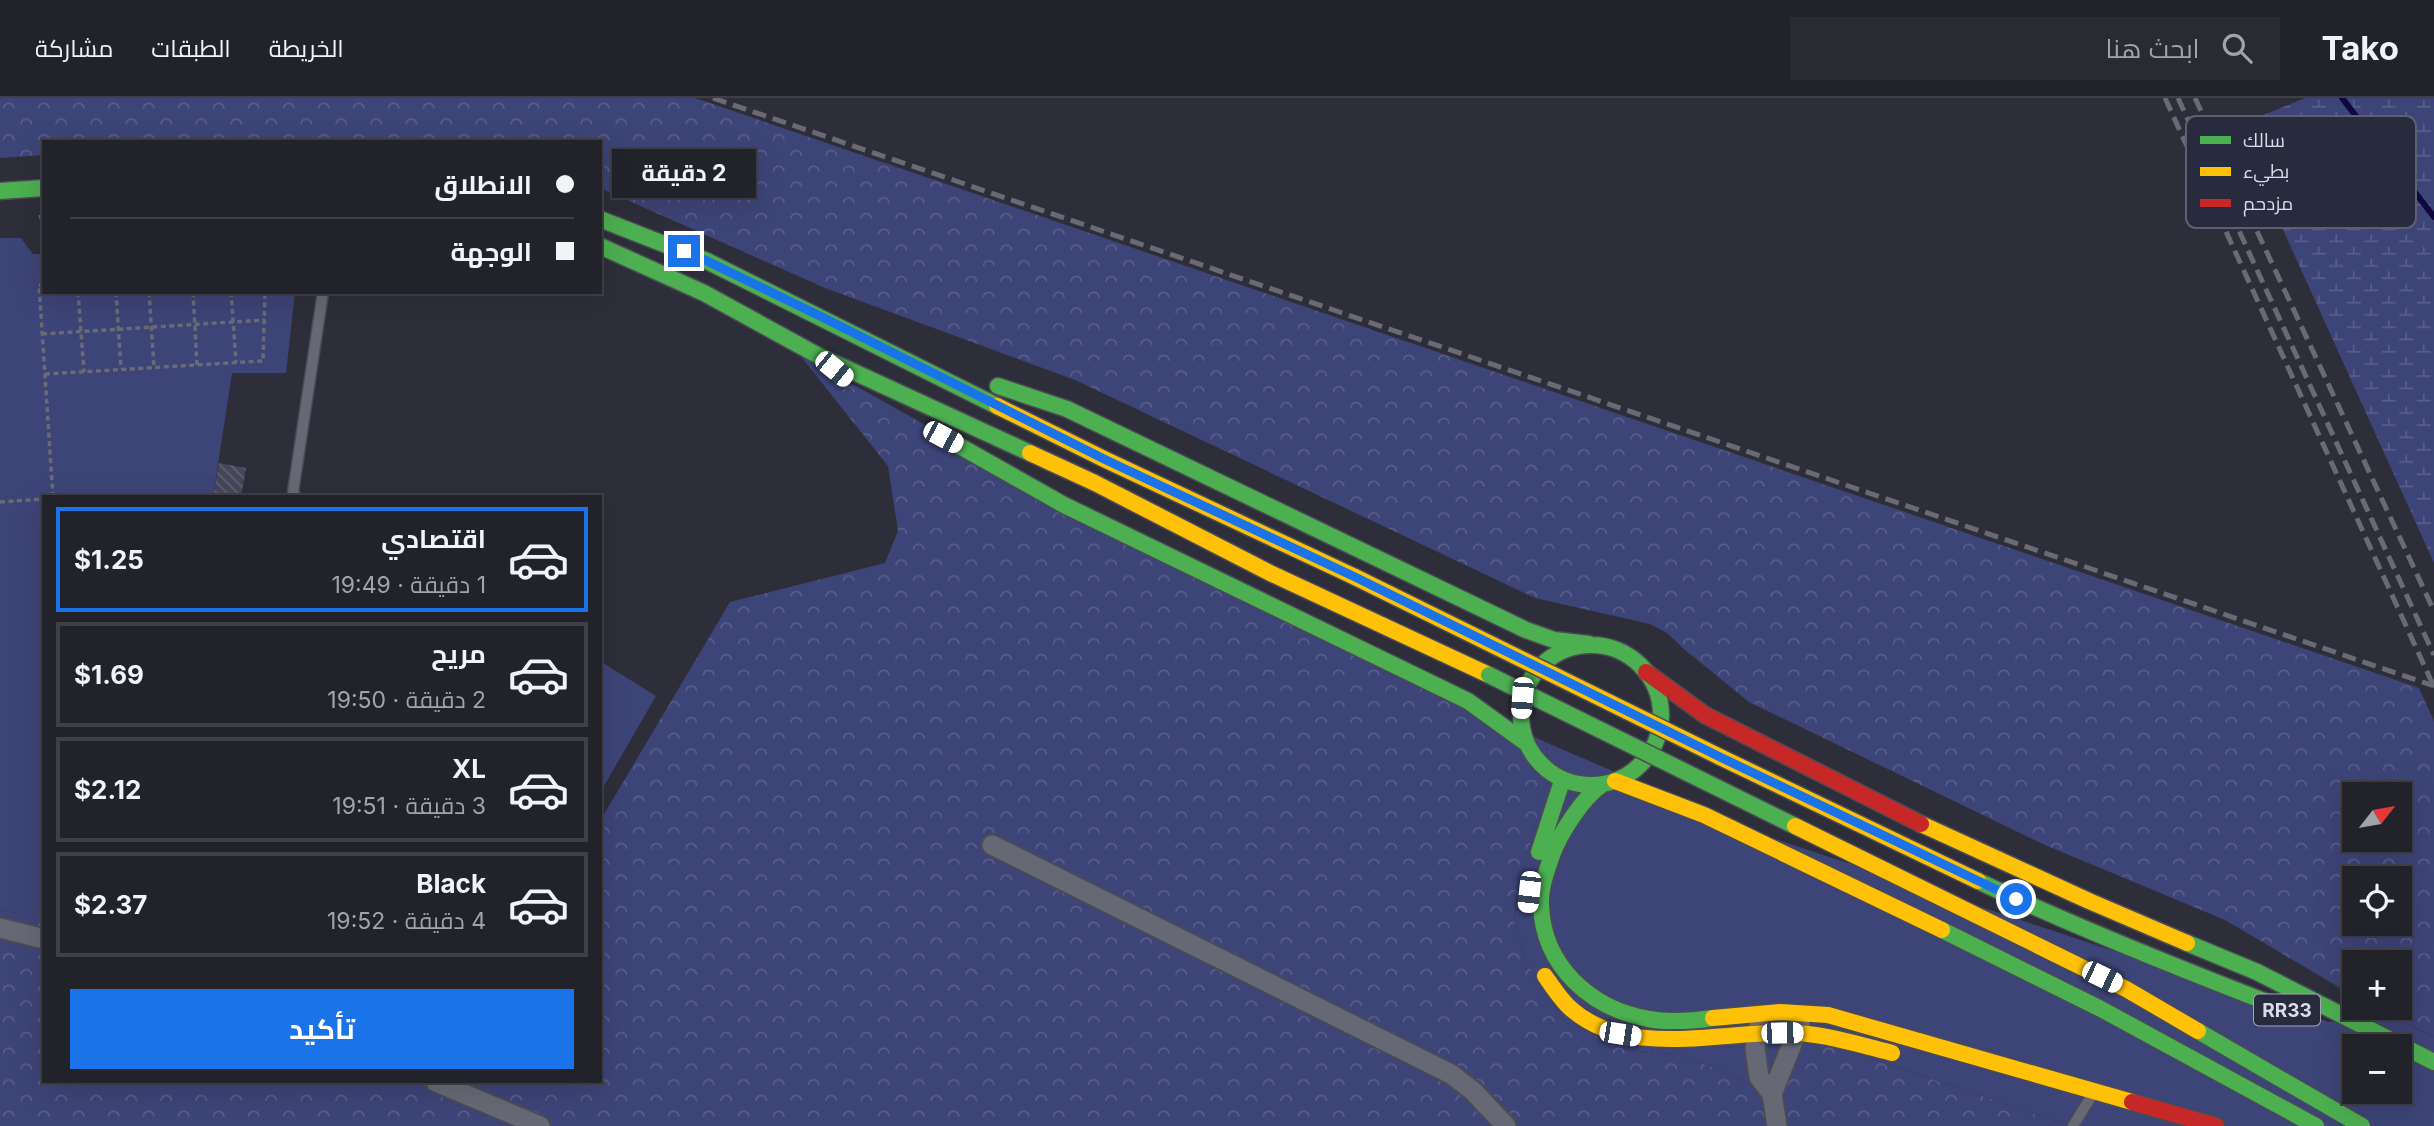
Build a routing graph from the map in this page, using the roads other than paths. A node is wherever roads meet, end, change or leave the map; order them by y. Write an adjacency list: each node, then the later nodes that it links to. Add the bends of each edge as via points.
1 (42, 188): 2 (main road)
2 (0, 191)
3 (602, 220): 6 (main road, RR33, via 707,261)
4 (602, 247): 7 (main road, via 704,293)
5 (323, 294): 10 (lane)
6 (870, 342): 11 (main road, via 1067,409 1525,630 1554,640); 24 (main road, RR33, bridge, via 2058,919)
7 (817, 355): 8 (main road); 40 (main road, bridge, via 1095,483 1270,573 1489,674 2078,965)
8 (868, 396)
9 (921, 425): 13 (main road, via 1064,505 1468,701)
10 (295, 495)
11 (1589, 644): 12 (main road, via 1611,647); 13 (main road, via 1546,660 1531,677 1522,698)
12 (1646, 672): 15 (main road, via 1658,695 1661,722 1654,747 1638,768); 28 (main road, via 1705,715 1820,774 2076,895 2257,972)
13 (1526, 743): 14 (main road, via 1540,764)
14 (1560, 779): 15 (main road, via 1581,785); 19 (main road, via 1531,878)
15 (1609, 783): 22 (main road, via 1594,790 1558,842 1544,886 1545,929 1563,972 1593,1000 1653,1020); 39 (main road, via 1704,815 1937,928 2101,1009)
16 (992, 845): 35 (street, via 1451,1074)
17 (0, 928): 18 (street)
18 (42, 938)
19 (1530, 938)
20 (1539, 965): 25 (main road, via 1568,1006 1605,1029 1669,1040)
21 (1804, 1012): 22 (main road); 23 (street); 30 (main road)
22 (1762, 1013): 25 (street)
23 (1796, 1033): 25 (main road); 27 (main road); 31 (street)
24 (2352, 1034)
25 (1757, 1035): 31 (street, via 1759,1077)
26 (2412, 1056): 28 (main road)
27 (1913, 1059)
28 (2434, 1064)
29 (438, 1083): 34 (street)
30 (2094, 1092): 33 (lane); 38 (main road)
31 (1772, 1094): 36 (street)
32 (2066, 1103): 33 (main road)
33 (2091, 1110): 37 (lane)
34 (540, 1126)
35 (1506, 1126)
36 (1777, 1126)
37 (2073, 1126)
38 (2216, 1126)
39 (2316, 1126)
40 (2362, 1126)

